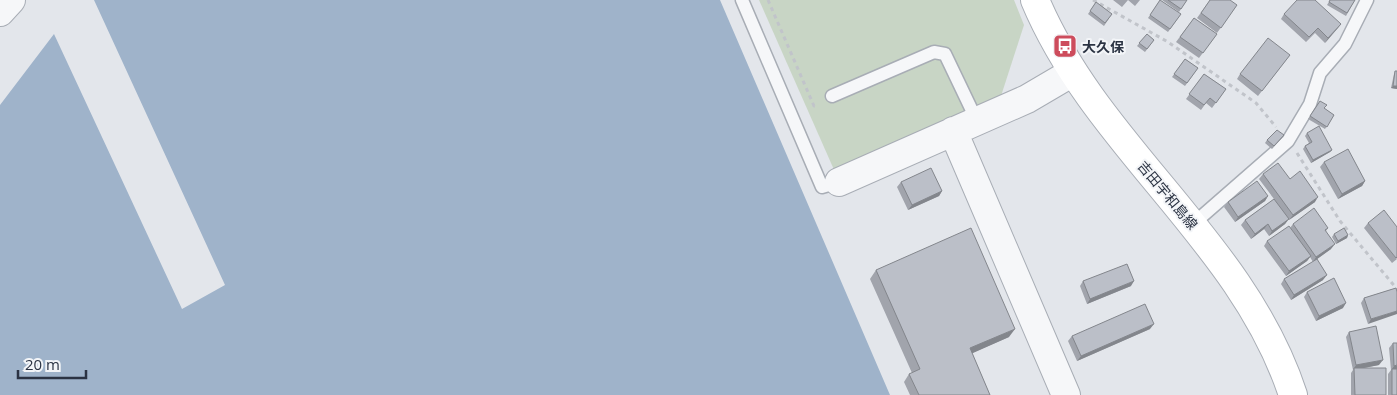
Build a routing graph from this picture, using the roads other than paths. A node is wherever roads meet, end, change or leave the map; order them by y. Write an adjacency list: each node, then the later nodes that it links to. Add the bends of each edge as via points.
1 (742, 0): 7 (lane, via 822,187)
2 (1035, 0): 4 (main road, 吉田宇和島線)
3 (1367, 0): 8 (lane, via 1345,44 1320,73 1310,104 1288,141)
4 (1073, 72): 6 (street, via 1028,99); 8 (main road, 吉田宇和島線, via 1100,113)
5 (832, 96): 6 (lane, via 934,52 946,54)
6 (965, 126): 7 (street); 9 (street)
7 (839, 182)
8 (1194, 224): 10 (main road, 吉田宇和島線, via 1255,313 1282,361)
9 (1066, 395)
10 (1293, 395)

